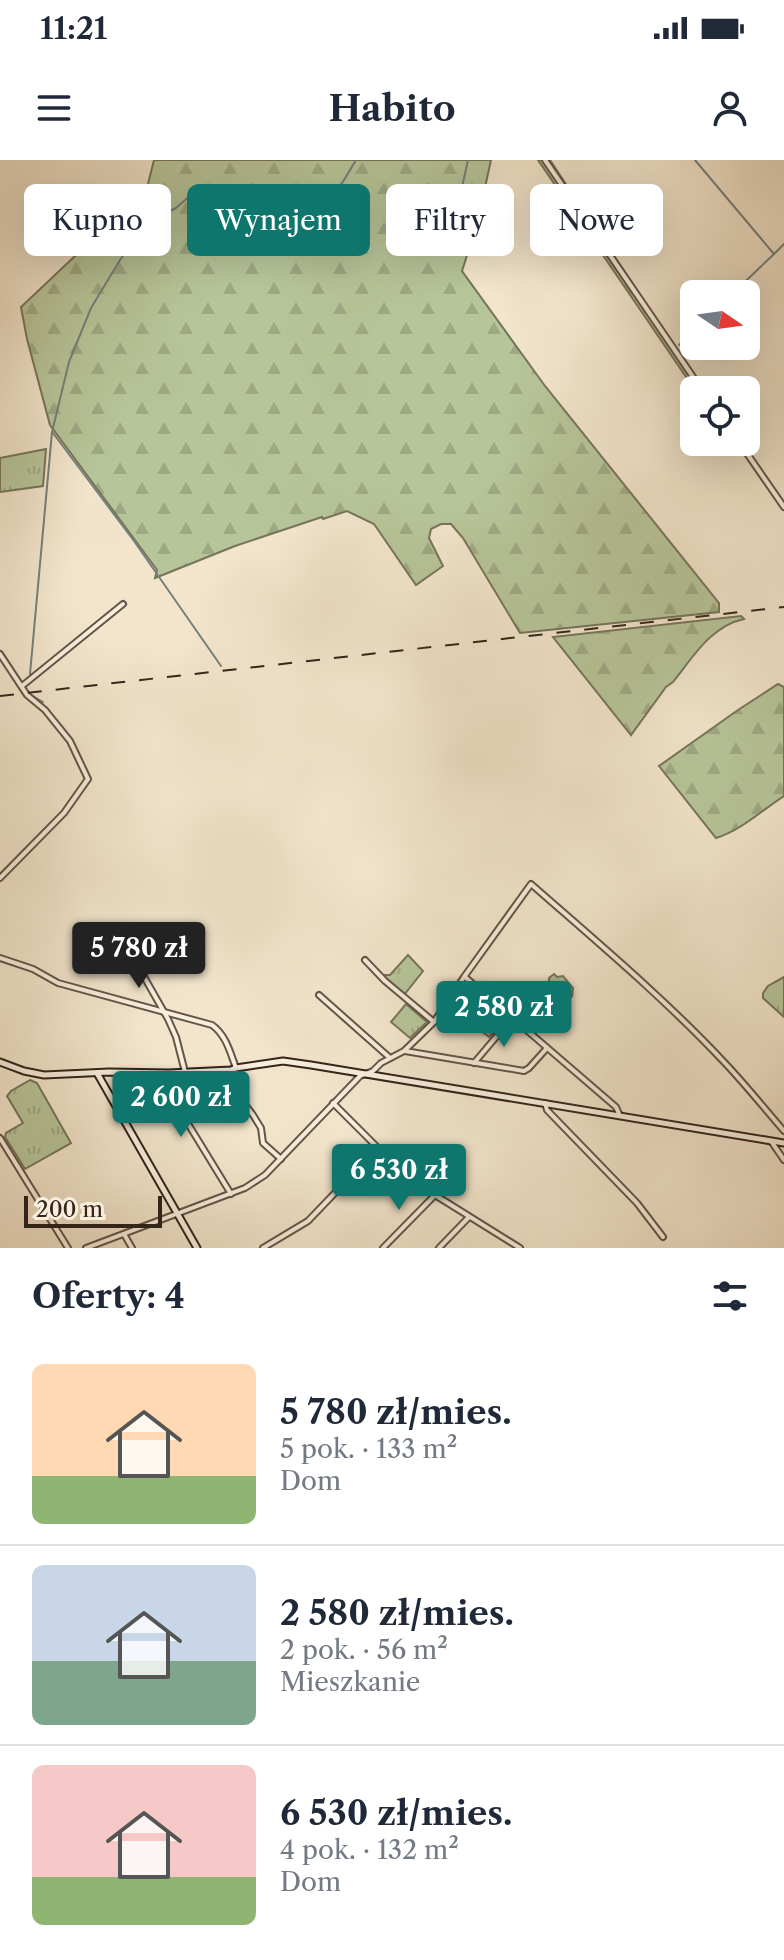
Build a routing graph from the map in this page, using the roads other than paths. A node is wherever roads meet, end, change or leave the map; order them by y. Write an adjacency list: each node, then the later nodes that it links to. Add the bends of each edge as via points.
1 (545, 160): 2 (street)
2 (692, 376)
3 (749, 456): 4 (street)
4 (784, 507)
5 (123, 604): 7 (street)
6 (0, 654): 7 (street)
7 (22, 686): 8 (street, via 70,741 88,779 64,813)
8 (0, 878)
9 (122, 938): 14 (street)
10 (0, 958): 14 (street, via 58,983)
11 (365, 960): 16 (street)
12 (464, 977): 15 (street); 16 (street); 30 (street, via 531,884 696,1034)
13 (319, 995): 19 (street)
14 (164, 1013): 22 (street, via 219,1030); 23 (street)
15 (513, 1017): 17 (street); 21 (street)
16 (434, 1022): 18 (street)
17 (547, 1048): 21 (street, via 524,1071); 29 (street)
18 (404, 1051): 19 (street); 21 (street)
19 (390, 1058): 26 (street)
20 (0, 1062): 24 (street, via 44,1075)
21 (474, 1063)
22 (234, 1069): 23 (street); 26 (street, via 283,1061); 36 (street, via 237,1094 261,1128 263,1143)
23 (185, 1072): 25 (street)
24 (97, 1073): 25 (street); 39 (street)
25 (169, 1073): 37 (street, via 171,1096)
26 (363, 1073): 27 (street); 28 (street)
27 (333, 1103): 34 (street); 36 (street)
28 (545, 1103): 29 (street); 42 (street)
29 (620, 1116): 32 (street)
30 (784, 1131)
31 (0, 1138): 43 (street)
32 (771, 1141): 33 (street); 35 (street, via 784,1160)
33 (784, 1143)
34 (378, 1148): 38 (street); 47 (street, via 308,1221)
35 (784, 1154)
36 (281, 1159): 37 (street)
37 (231, 1194): 39 (street)
38 (435, 1195): 40 (street); 48 (street)
39 (178, 1215): 41 (street); 46 (street)
40 (469, 1217): 49 (street); 50 (street)
41 (124, 1234): 44 (street); 45 (street)
42 (663, 1237)
43 (68, 1248)
44 (86, 1248)
45 (132, 1248)
46 (197, 1248)
47 (263, 1248)
48 (383, 1248)
49 (439, 1248)
50 (520, 1248)

